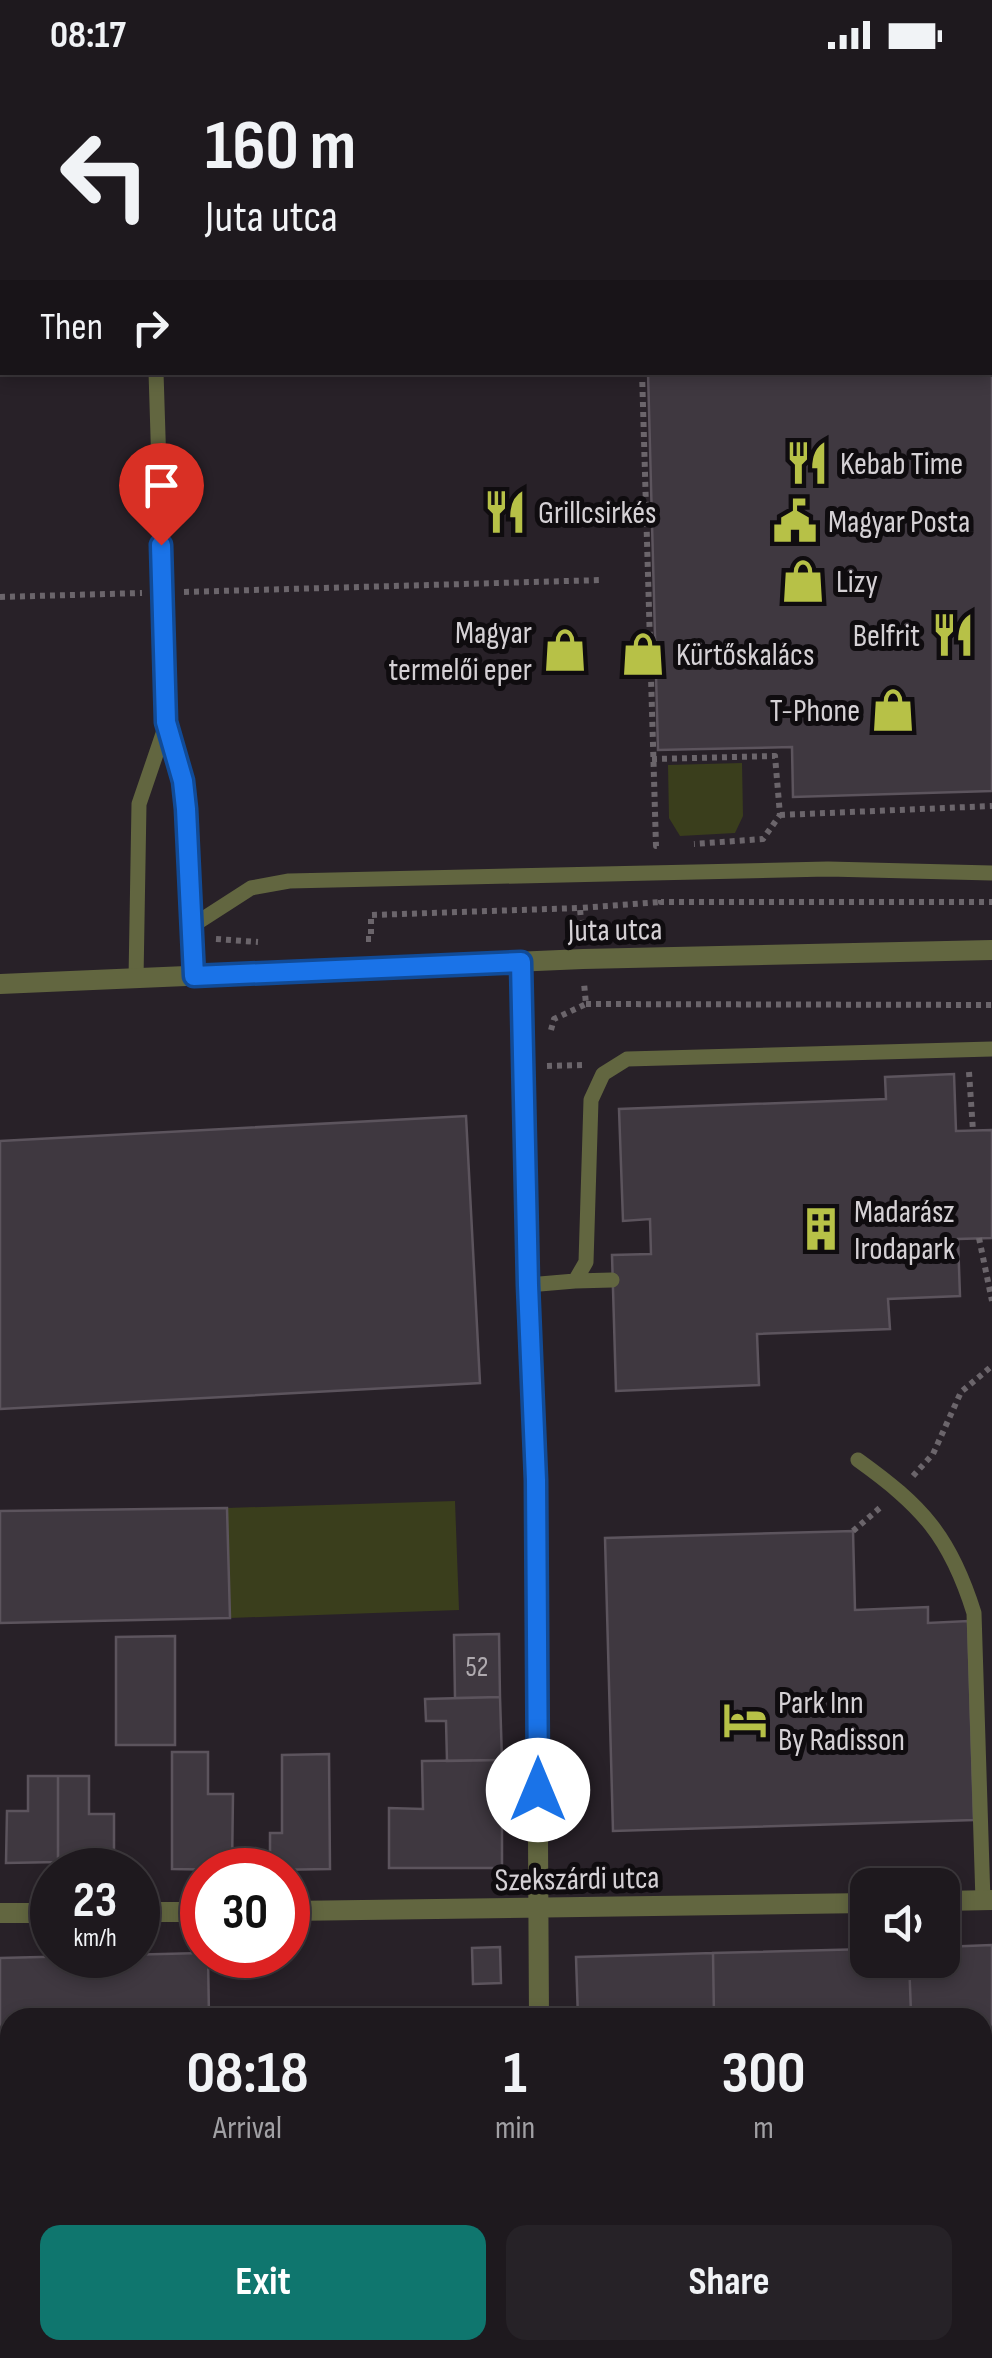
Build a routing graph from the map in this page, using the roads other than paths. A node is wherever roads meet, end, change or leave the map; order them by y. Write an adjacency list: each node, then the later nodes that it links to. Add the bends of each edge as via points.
1 (156, 375): 2 (lane)
2 (166, 722): 4 (lane, via 185,795); 8 (lane, via 138,804)
3 (992, 873): 4 (lane, via 611,872 268,884 233,897)
4 (192, 931): 7 (lane)
5 (992, 950): 6 (street, Juta utca)
6 (521, 962): 7 (street, Juta utca); 13 (street)
7 (194, 976): 8 (street, Juta utca)
8 (136, 979): 9 (street, Juta utca)
9 (0, 984)
10 (992, 1048): 12 (lane, via 627,1059 603,1074 591,1100 586,1262)
11 (612, 1280): 12 (lane)
12 (574, 1281): 13 (lane)
13 (528, 1285): 18 (street)
14 (858, 1460): 15 (lane, via 937,1528 974,1613)
15 (988, 1900): 16 (street)
16 (960, 1901)
17 (850, 1903): 18 (street, Szekszárdi utca)
18 (538, 1909): 19 (street, Szekszárdi utca); 22 (street)
19 (310, 1911)
20 (0, 1913): 21 (street)
21 (30, 1913)
22 (539, 2008)

